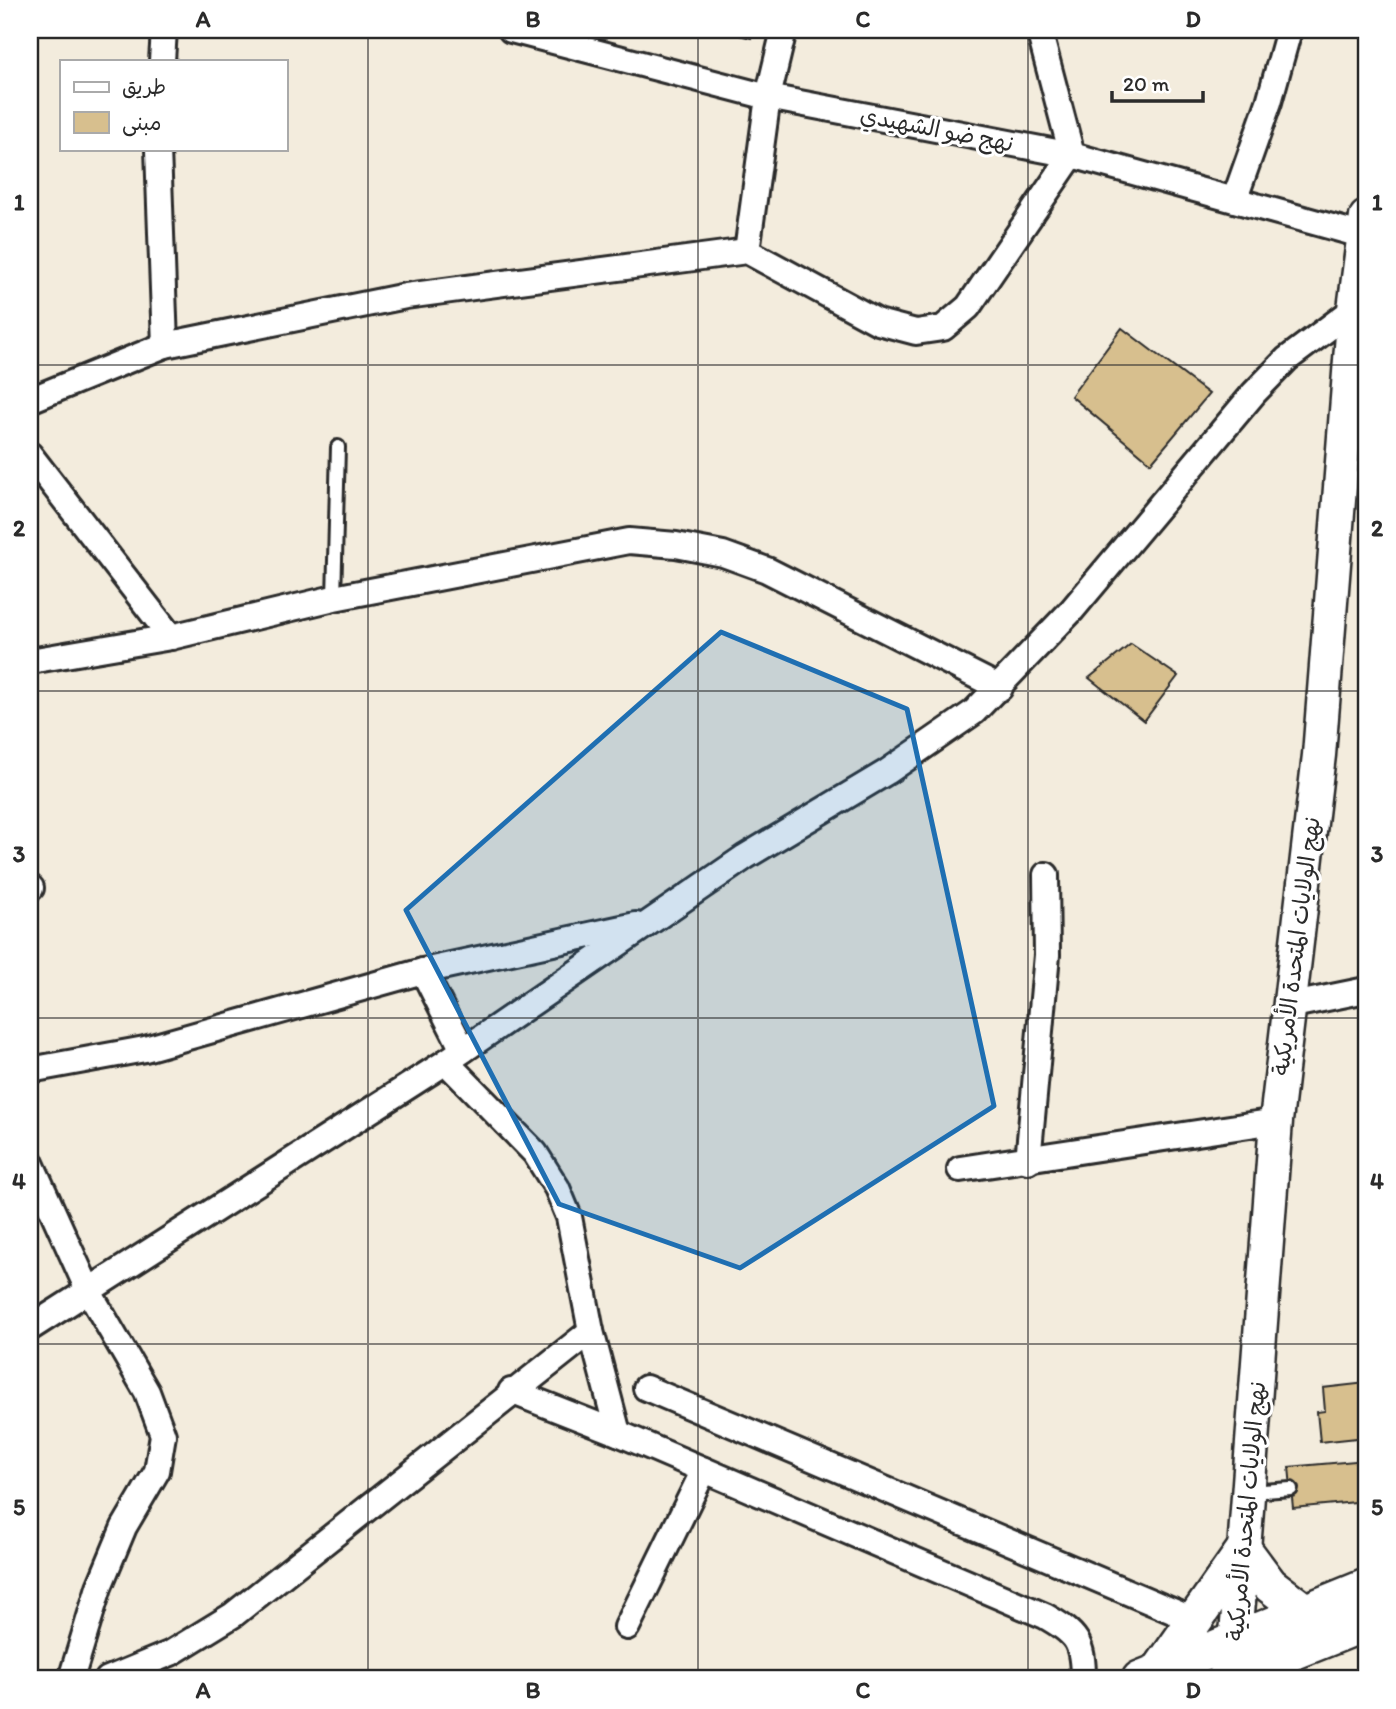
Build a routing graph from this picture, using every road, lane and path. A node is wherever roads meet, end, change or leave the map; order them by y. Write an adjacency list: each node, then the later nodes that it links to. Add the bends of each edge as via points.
1 (164, 30): 6 (street)
2 (511, 30): 7 (street, نهج ضو الشهيدي)
3 (784, 30): 7 (street)
4 (1039, 30): 9 (street)
5 (1289, 30): 10 (street)
6 (162, 60)
7 (768, 97): 9 (street, نهج ضو الشهيدي); 12 (street)
8 (158, 150): 14 (street)
9 (1072, 155): 10 (street, نهج ضو الشهيدي); 12 (street, via 968,307 943,328 916,332 878,322)
10 (1235, 198): 11 (street, نهج ضو الشهيدي)
11 (1364, 226): 13 (street, نهج الولايات المتحدة الأمريكية)
12 (747, 251): 14 (street, via 406,296)
13 (1354, 309): 21 (street, via 1287,359 1254,393 1072,610); 26 (street, نهج الولايات المتحدة الأمريكية, via 1319,755)
14 (165, 345): 15 (street)
15 (30, 400)
16 (338, 447): 18 (lane)
17 (30, 455): 19 (street)
18 (334, 598): 19 (street); 21 (street, via 629,541 676,545 767,570)
19 (171, 637): 20 (street)
20 (30, 661)
21 (1000, 688): 23 (street, via 974,712 897,765)
22 (1046, 875): 31 (street, via 1047,955)
23 (647, 923): 24 (street); 27 (street)
24 (423, 971): 27 (street); 28 (street, via 145,1049)
25 (1366, 990): 26 (street)
26 (1288, 1006): 29 (street, نهج الولايات المتحدة الأمريكية)
27 (455, 1056): 33 (street); 35 (street, via 535,1153 557,1188 569,1217)
28 (30, 1070)
29 (1276, 1121): 31 (street); 41 (street, نهج الولايات المتحدة الأمريكية)
30 (30, 1161): 33 (street)
31 (1028, 1161): 32 (street)
32 (960, 1169)
33 (89, 1292): 34 (street); 51 (street, via 147,1392 163,1435 157,1471 124,1527 99,1587)
34 (30, 1328)
35 (591, 1331): 37 (street); 38 (street)
36 (646, 1388): 45 (street)
37 (511, 1391): 38 (street); 52 (street, via 233,1615 171,1653)
38 (618, 1433): 39 (street)
39 (704, 1469): 47 (street); 53 (street, via 1045,1616 1070,1630 1081,1647)
40 (1291, 1489): 41 (lane)
41 (1248, 1493): 42 (street, نهج الولايات المتحدة الأمريكية)
42 (1244, 1550): 44 (main road, via 1270,1585); 45 (main road); 48 (street, نهج الولايات المتحدة الأمريكية)
43 (1366, 1587): 44 (main road)
44 (1304, 1611): 48 (main road)
45 (1196, 1621): 49 (main road)
46 (1366, 1623): 50 (main road)
47 (627, 1627)
48 (1234, 1640): 49 (main road); 50 (street, نهج الولايات المتحدة الأمريكية)
49 (1150, 1675)
50 (1228, 1678)
51 (71, 1679)
52 (108, 1679)
53 (1083, 1679)

